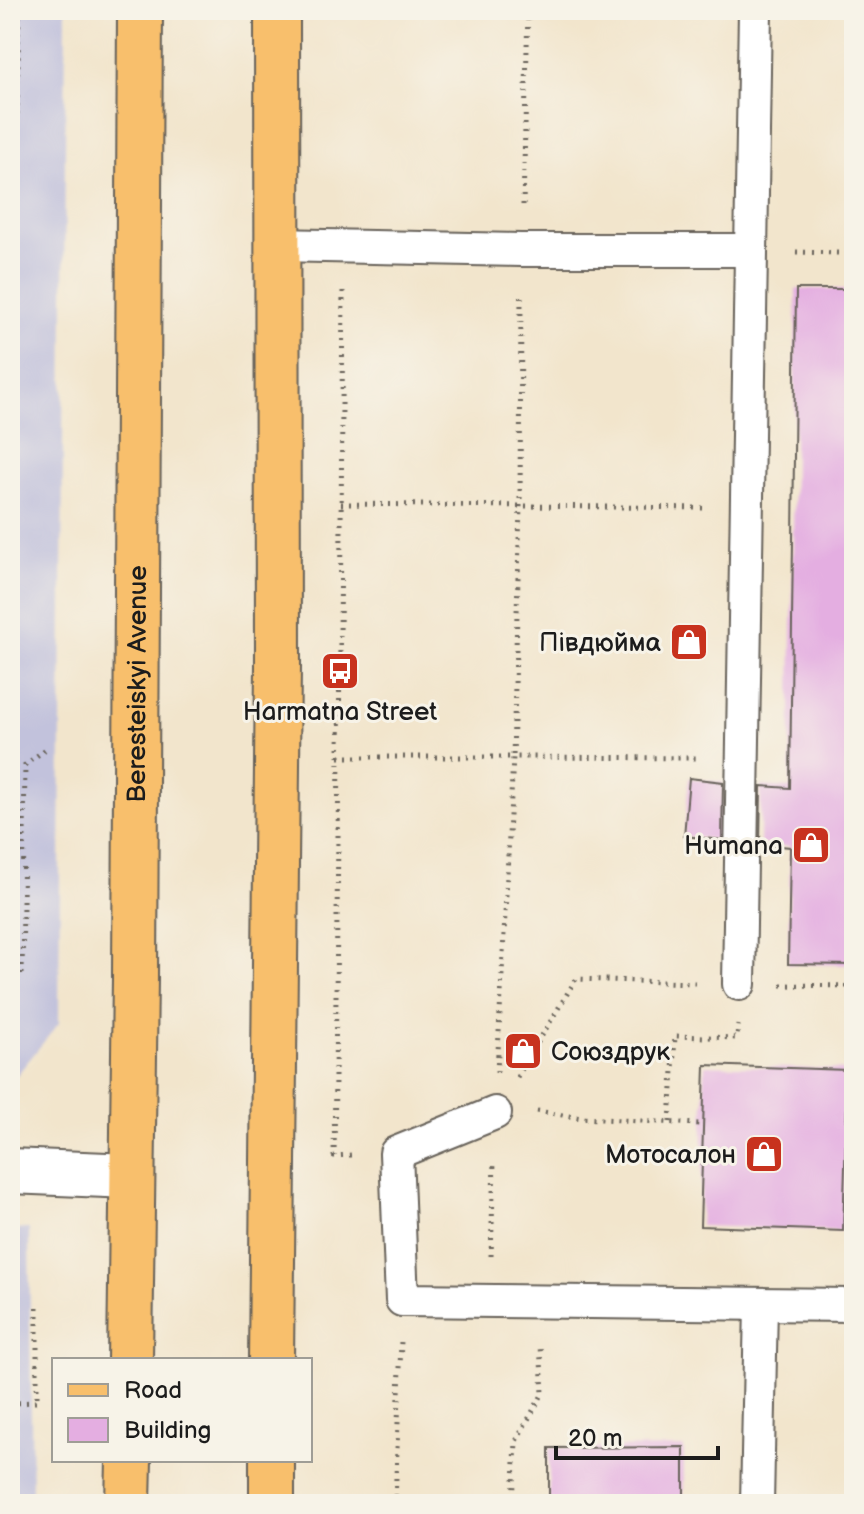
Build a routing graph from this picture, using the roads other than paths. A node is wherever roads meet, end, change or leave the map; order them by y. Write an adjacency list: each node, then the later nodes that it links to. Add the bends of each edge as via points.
1 (140, 10): 9 (main road, Beresteiskyi Avenue)
2 (277, 10): 4 (main road)
3 (755, 10): 5 (lane)
4 (276, 245): 5 (lane); 13 (main road)
5 (751, 250): 6 (lane)
6 (739, 984)
7 (495, 1113): 10 (lane, via 396,1153 402,1300)
8 (10, 1171): 9 (street)
9 (131, 1176): 12 (main road, Beresteiskyi Avenue)
10 (761, 1304): 11 (lane); 18 (lane)
11 (854, 1305)
12 (130, 1358)
13 (271, 1358)
14 (129, 1462): 16 (main road)
15 (272, 1462): 17 (main road)
16 (128, 1504)
17 (272, 1504)
18 (757, 1504)

